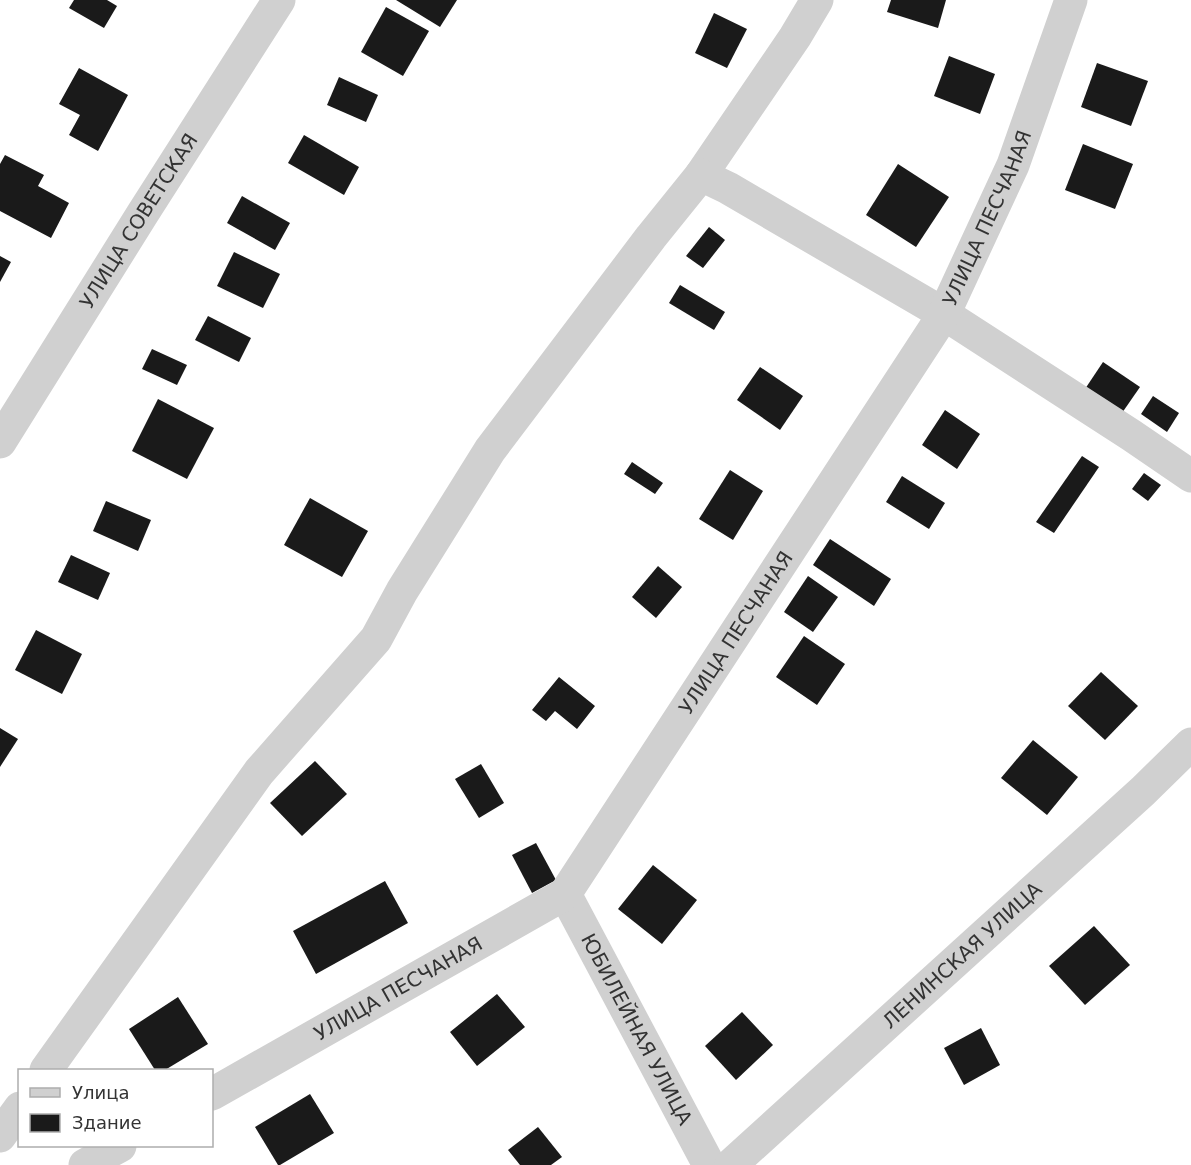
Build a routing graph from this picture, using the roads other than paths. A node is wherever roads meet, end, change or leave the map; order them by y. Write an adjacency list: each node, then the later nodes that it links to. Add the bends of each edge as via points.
1 (279, 0): 6 (street, УЛИЦА СОВЕТСКАЯ)
2 (817, 0): 4 (street)
3 (1071, 0): 5 (street, УЛИЦА ПЕСЧАНАЯ, via 1013,165)
4 (701, 175): 5 (street); 10 (street, via 490,450 376,639 259,772)
5 (944, 314): 7 (street); 9 (street, УЛИЦА ПЕСЧАНАЯ)
6 (0, 442)
7 (1191, 476)
8 (1191, 744): 17 (street, ЛЕНИНСКАЯ УЛИЦА)
9 (565, 894): 11 (street, УЛИЦА ПЕСЧАНАЯ); 16 (street, ЮБИЛЕЙНАЯ УЛИЦА)
10 (47, 1069)
11 (213, 1093)
12 (18, 1111): 13 (street)
13 (0, 1136)
14 (118, 1147): 15 (street)
15 (85, 1165)
16 (709, 1165)
17 (731, 1165)

